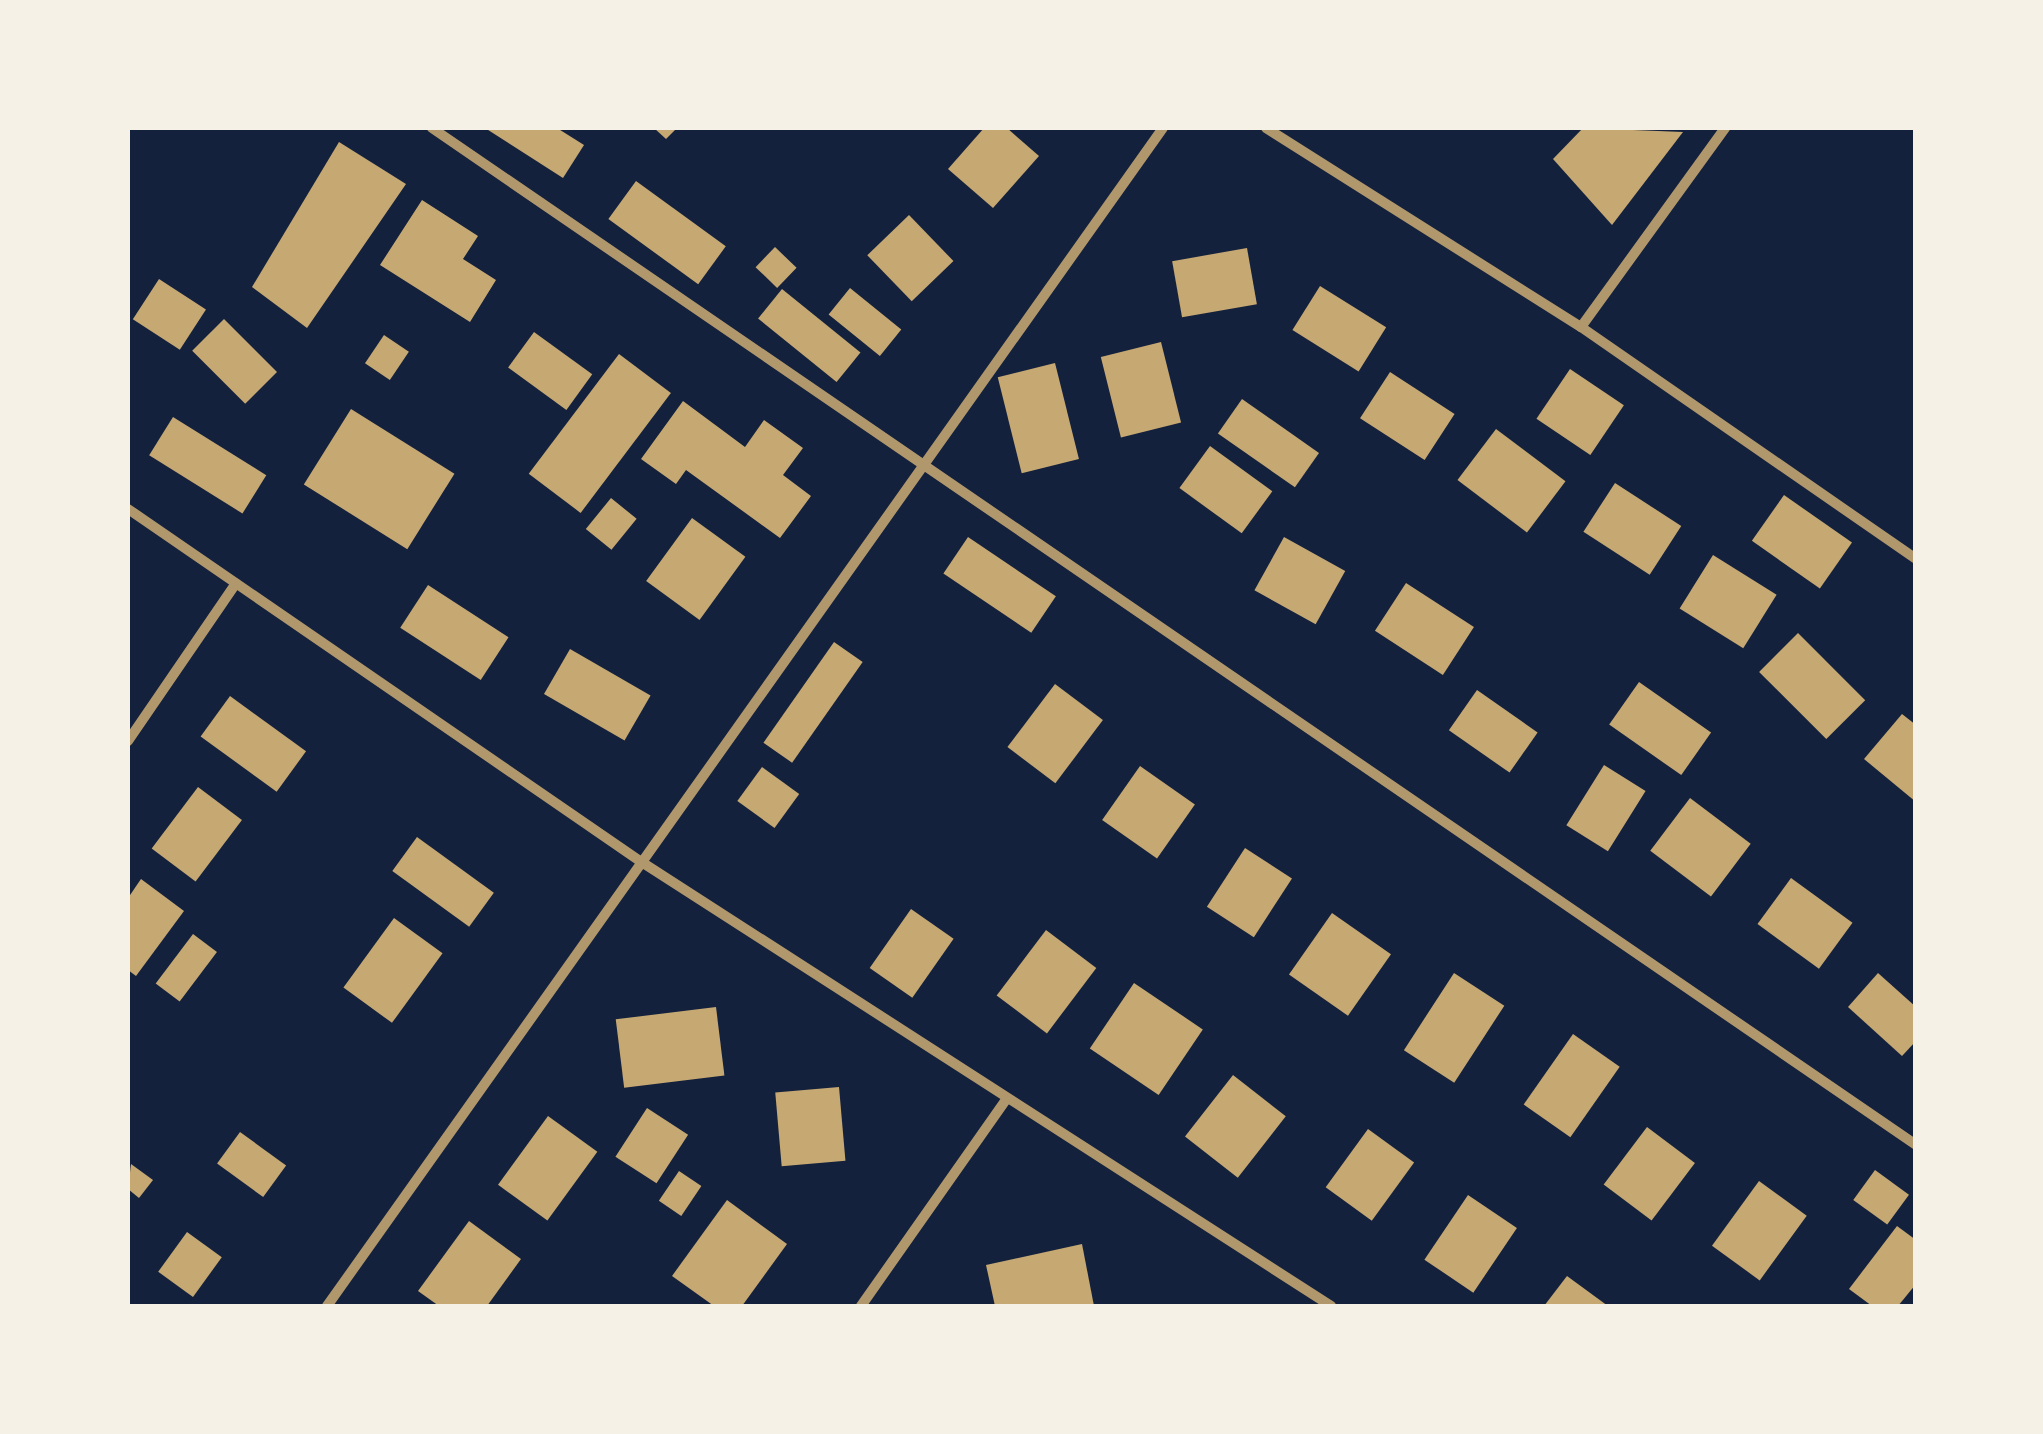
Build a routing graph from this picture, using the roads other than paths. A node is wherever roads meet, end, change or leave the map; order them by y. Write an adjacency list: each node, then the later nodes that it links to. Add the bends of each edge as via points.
1 (432, 128): 6 (street)
2 (1163, 128): 6 (street)
3 (1266, 128): 5 (street)
4 (1725, 128): 5 (street)
5 (1581, 326): 8 (street)
6 (918, 468): 11 (street); 13 (street)
7 (128, 510): 9 (street)
8 (1916, 559)
9 (236, 583): 10 (street); 11 (street)
10 (128, 741)
11 (640, 861): 12 (street); 14 (street)
12 (1005, 1101): 15 (street); 16 (street)
13 (1916, 1145)
14 (327, 1306)
15 (861, 1306)
16 (1331, 1306)

